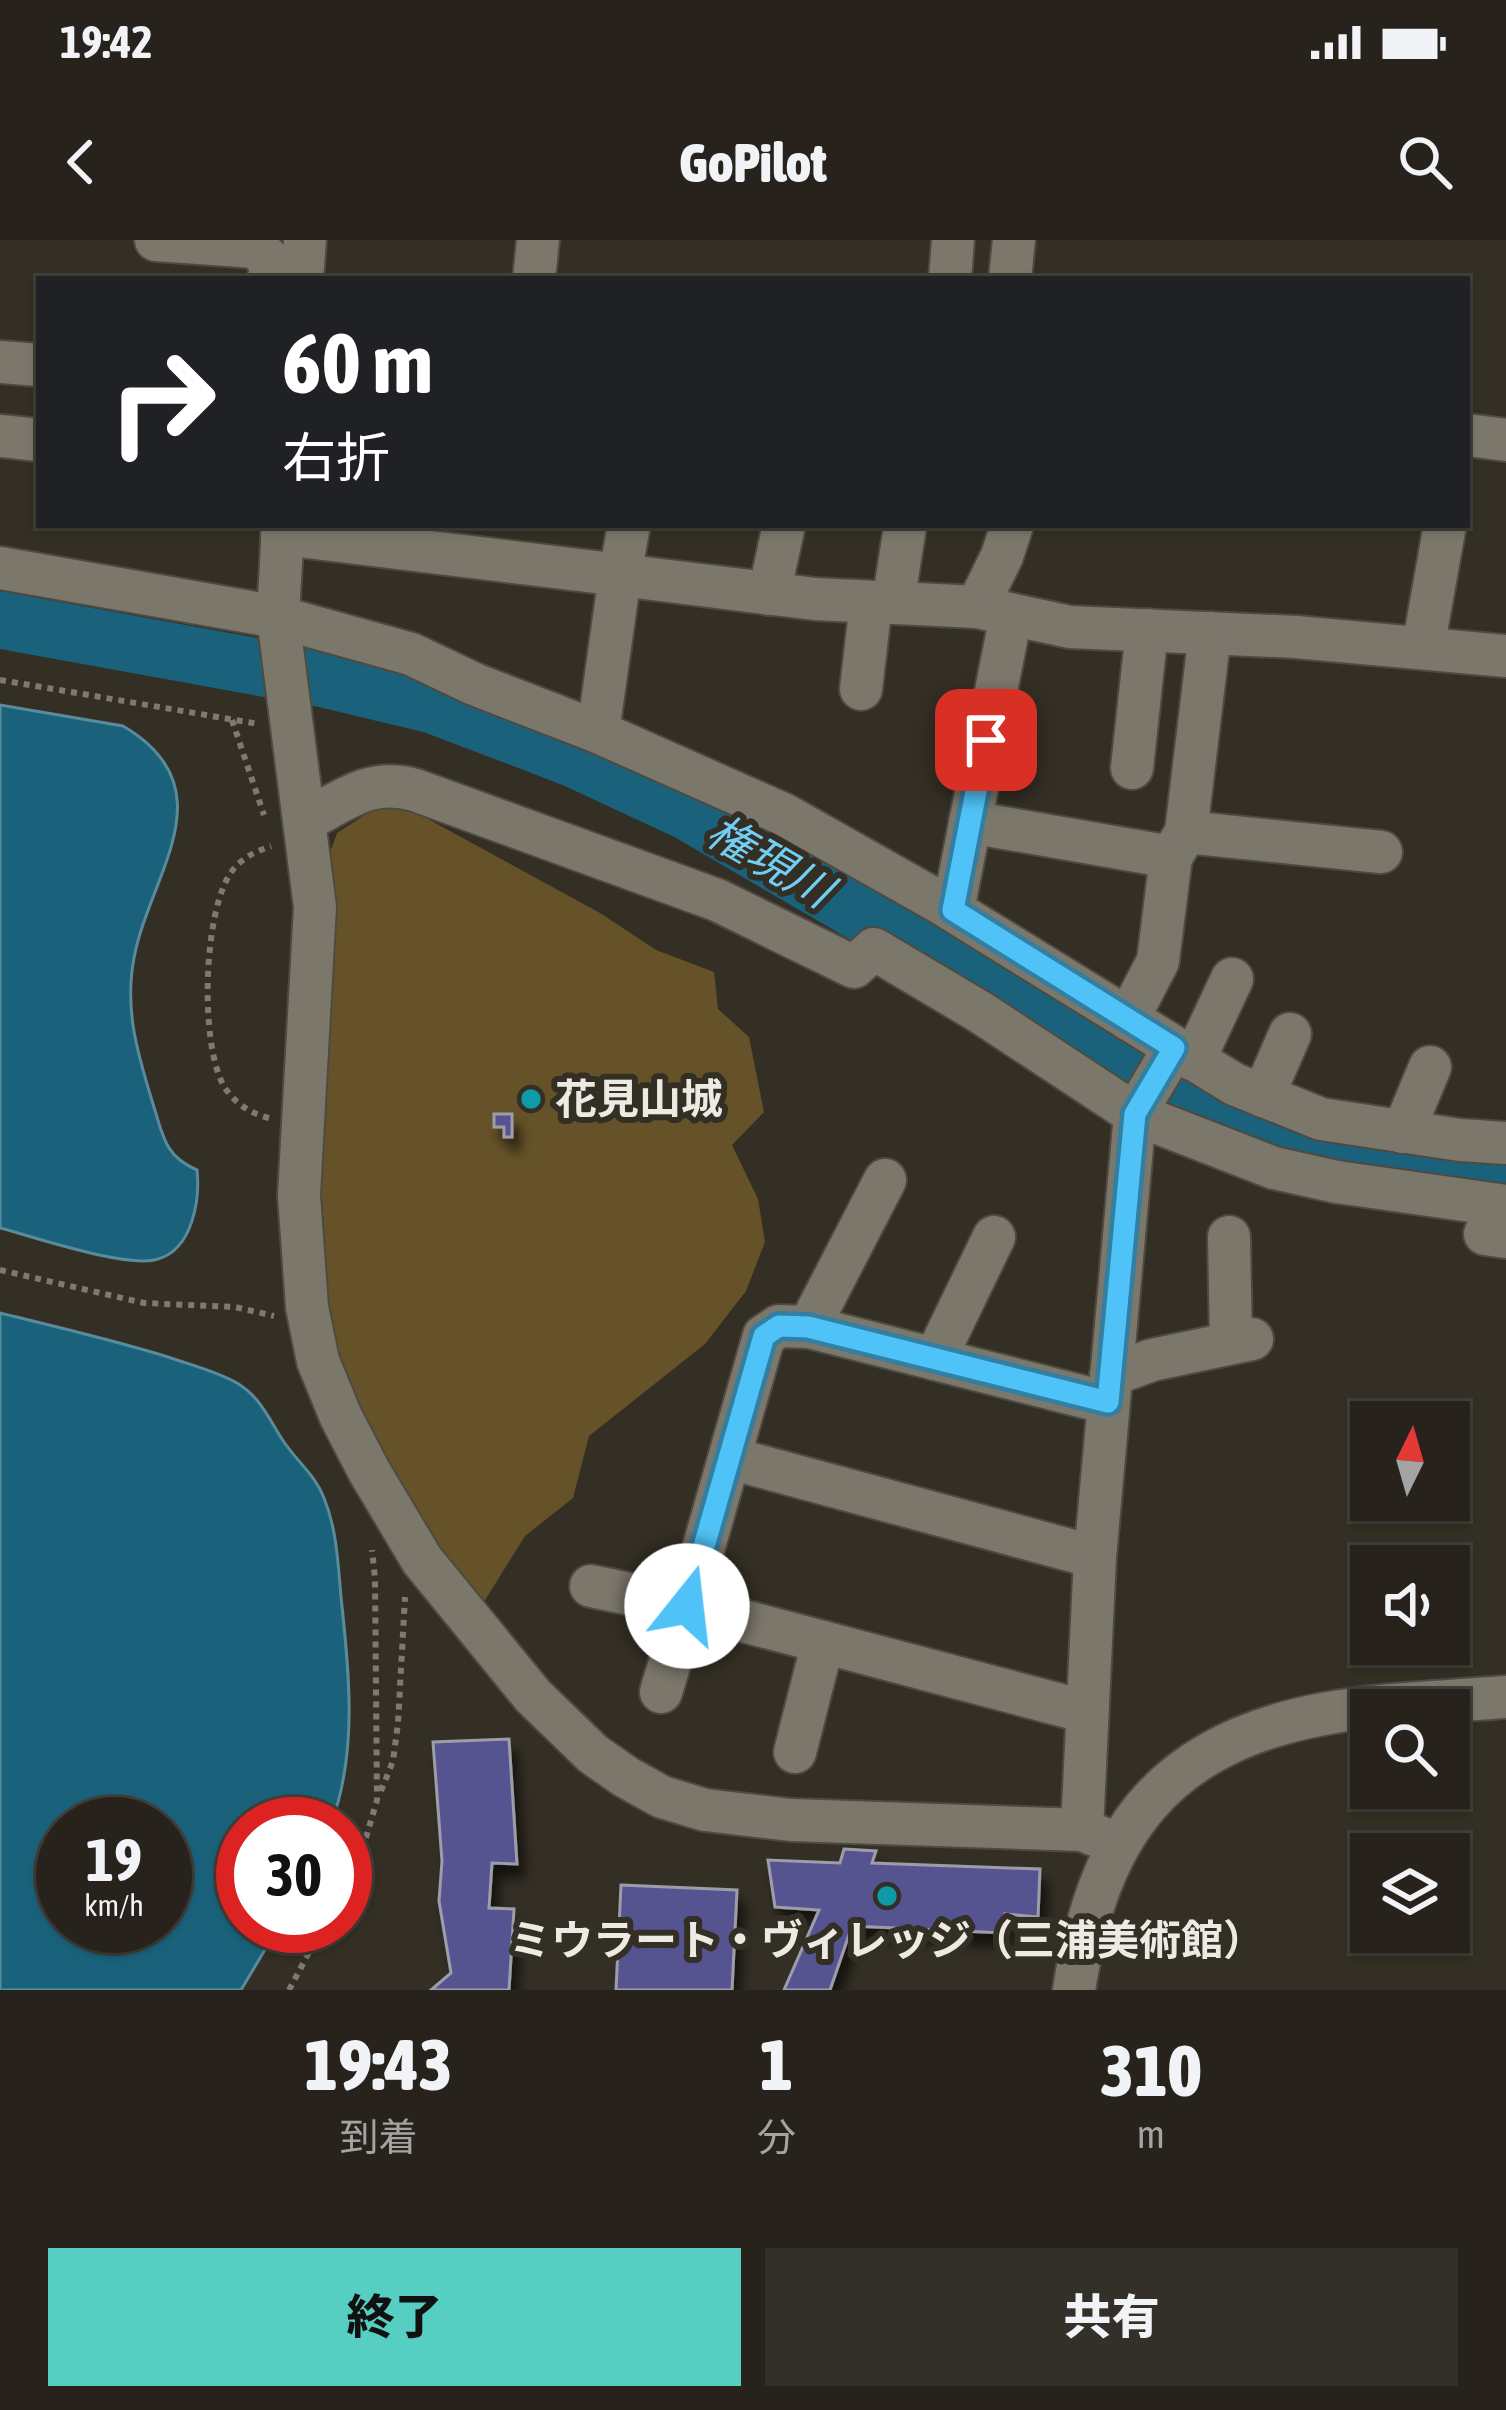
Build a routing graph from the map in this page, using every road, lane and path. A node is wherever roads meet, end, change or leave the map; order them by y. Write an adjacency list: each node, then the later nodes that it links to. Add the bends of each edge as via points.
1 (156, 240): 6 (street, via 256,248 271,262)
2 (305, 240): 7 (street)
3 (538, 240): 8 (street)
4 (953, 240): 9 (street)
5 (1013, 240): 10 (street)
6 (269, 276)
7 (302, 276)
8 (534, 276)
9 (950, 276)
10 (1010, 276)
11 (0, 362): 12 (street)
12 (36, 365)
13 (1470, 435): 16 (street)
14 (0, 436): 15 (street)
15 (36, 440)
16 (1506, 440)
17 (628, 528): 24 (street)
18 (783, 528): 25 (street)
19 (905, 528): 26 (street)
20 (1011, 528): 27 (street)
21 (1444, 528): 31 (street)
22 (283, 530): 24 (street); 28 (street)
23 (0, 568): 28 (street)
24 (620, 575): 25 (street); 37 (street)
25 (769, 594): 26 (street)
26 (882, 603): 27 (street); 34 (street)
27 (994, 611): 29 (street, via 1070,627); 39 (street)
28 (278, 617): 36 (street); 37 (street, via 411,654)
29 (1147, 631): 30 (street); 38 (street)
30 (1210, 633): 31 (street); 41 (street)
31 (1423, 648): 32 (street)
32 (1506, 656)
33 (0, 680): 35 (path)
34 (861, 689)
35 (232, 719): 36 (path); 40 (path, via 265,817)
36 (292, 730): 40 (street)
37 (598, 732): 44 (street, via 784,814)
38 (1132, 768)
39 (970, 822): 41 (street); 44 (street)
40 (287, 834): 43 (path); 51 (street, via 371,786 392,783 717,900 854,967 874,950); 52 (path, via 230,873 209,946 208,1003 222,1083 252,1114); 66 (street, via 315,907 299,1195 307,1307 341,1417)
41 (1178, 845): 42 (street); 46 (street, via 1158,961)
42 (1381, 854)
43 (274, 865)
44 (953, 910): 46 (street)
45 (1227, 978): 48 (street)
46 (1128, 1019): 48 (street)
47 (1289, 1034): 50 (street)
48 (1177, 1057): 50 (street); 51 (street)
49 (1430, 1067): 53 (street)
50 (1263, 1096): 53 (street, via 1321,1119)
51 (1138, 1109): 56 (street, via 1274,1168); 63 (street)
52 (274, 1120)
53 (1403, 1132): 54 (street)
54 (1506, 1143)
55 (885, 1180): 61 (street)
56 (1499, 1226)
57 (994, 1237): 62 (street)
58 (1229, 1237): 63 (street, via 1242,1341 1152,1360)
59 (0, 1270): 60 (path, via 144,1303)
60 (285, 1318)
61 (808, 1327): 62 (street); 64 (street, via 779,1326 764,1336)
62 (935, 1358): 63 (street)
63 (1110, 1389): 65 (street)
64 (730, 1458): 65 (street); 68 (street)
65 (1095, 1557): 72 (street)
66 (422, 1560): 74 (path, via 403,1606 393,1760); 75 (street, via 533,1696 593,1754 662,1797 791,1820)
67 (591, 1586): 68 (street)
68 (687, 1606): 69 (street); 70 (street)
69 (823, 1642): 72 (street); 73 (street)
70 (661, 1692)
71 (1506, 1697): 75 (street, via 1323,1714 1270,1727 1219,1747)
72 (1088, 1712): 75 (street)
73 (795, 1752)
74 (377, 1800)
75 (1100, 1837): 78 (street, via 1098,1891)
76 (309, 1953): 77 (path)
77 (289, 1990)
78 (1074, 1990)

